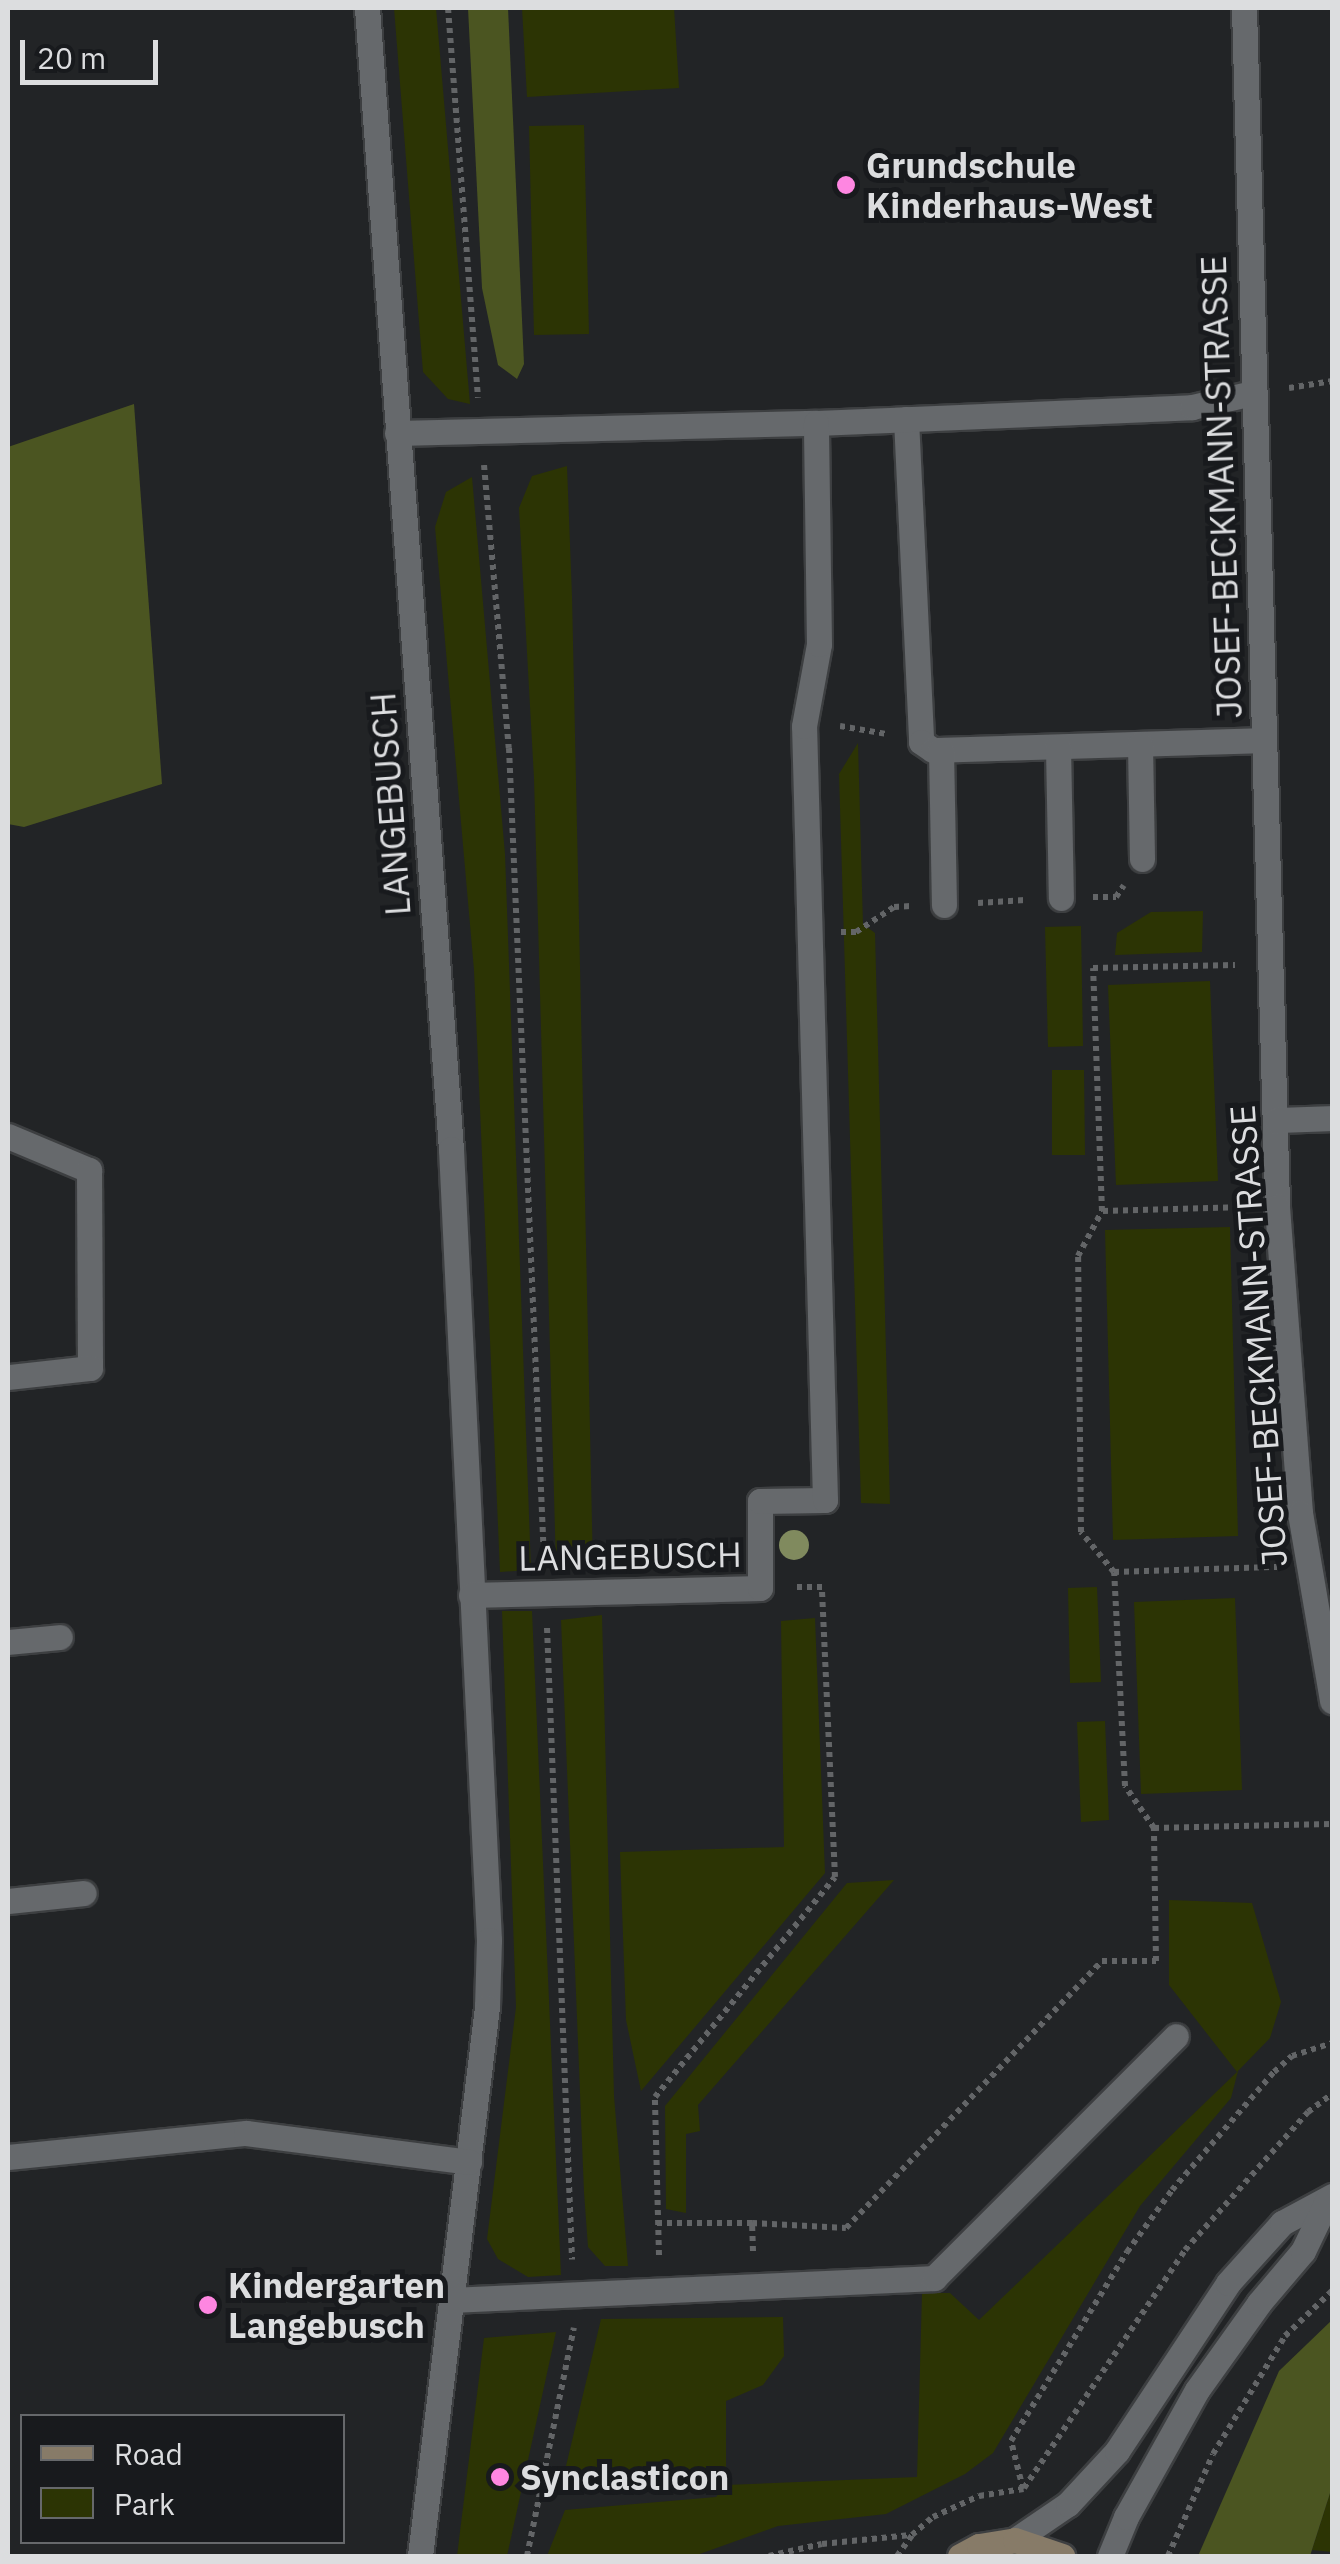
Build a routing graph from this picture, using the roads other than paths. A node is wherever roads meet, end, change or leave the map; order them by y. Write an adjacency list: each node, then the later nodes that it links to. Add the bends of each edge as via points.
1 (366, 8): 6 (street, LANGEBUSCH)
2 (1244, 8): 3 (street, JOSEF-BECKMANN-STRASSE)
3 (1252, 394): 4 (street, via 1192,407); 7 (street, JOSEF-BECKMANN-STRASSE)
4 (906, 419): 5 (street); 10 (street, via 920,742)
5 (816, 423): 6 (street); 18 (street, LANGEBUSCH, via 819,644 804,726 825,1500 760,1501 760,1588)
6 (397, 434): 18 (street, LANGEBUSCH, via 452,1150)
7 (1263, 740): 8 (street); 15 (street, JOSEF-BECKMANN-STRASSE)
8 (1140, 744): 9 (street); 11 (street)
9 (1058, 746): 10 (street); 12 (street)
10 (942, 750): 13 (street)
11 (1142, 859)
12 (1061, 898)
13 (944, 905)
14 (1332, 1118): 15 (street)
15 (1276, 1120): 21 (street, JOSEF-BECKMANN-STRASSE, via 1276,1207 1308,1566)
16 (8, 1136): 17 (street, via 89,1170 90,1368)
17 (8, 1377)
18 (472, 1595): 26 (street, LANGEBUSCH, via 489,1940)
19 (60, 1637): 20 (street)
20 (8, 1642)
21 (1332, 1701)
22 (84, 1894): 23 (street)
23 (8, 1900)
24 (1176, 2036): 28 (street, via 934,2278)
25 (8, 2157): 26 (street, via 246,2133)
26 (469, 2162): 28 (street, LANGEBUSCH)
27 (1330, 2198): 29 (street, via 1282,2223 1228,2283 1117,2451 1068,2504); 33 (street, via 1303,2251 1197,2390)
28 (452, 2300): 30 (street, LANGEBUSCH)
29 (1015, 2540): 31 (street); 32 (street)
30 (420, 2556)
31 (960, 2556)
32 (1062, 2556)
33 (1110, 2556)

